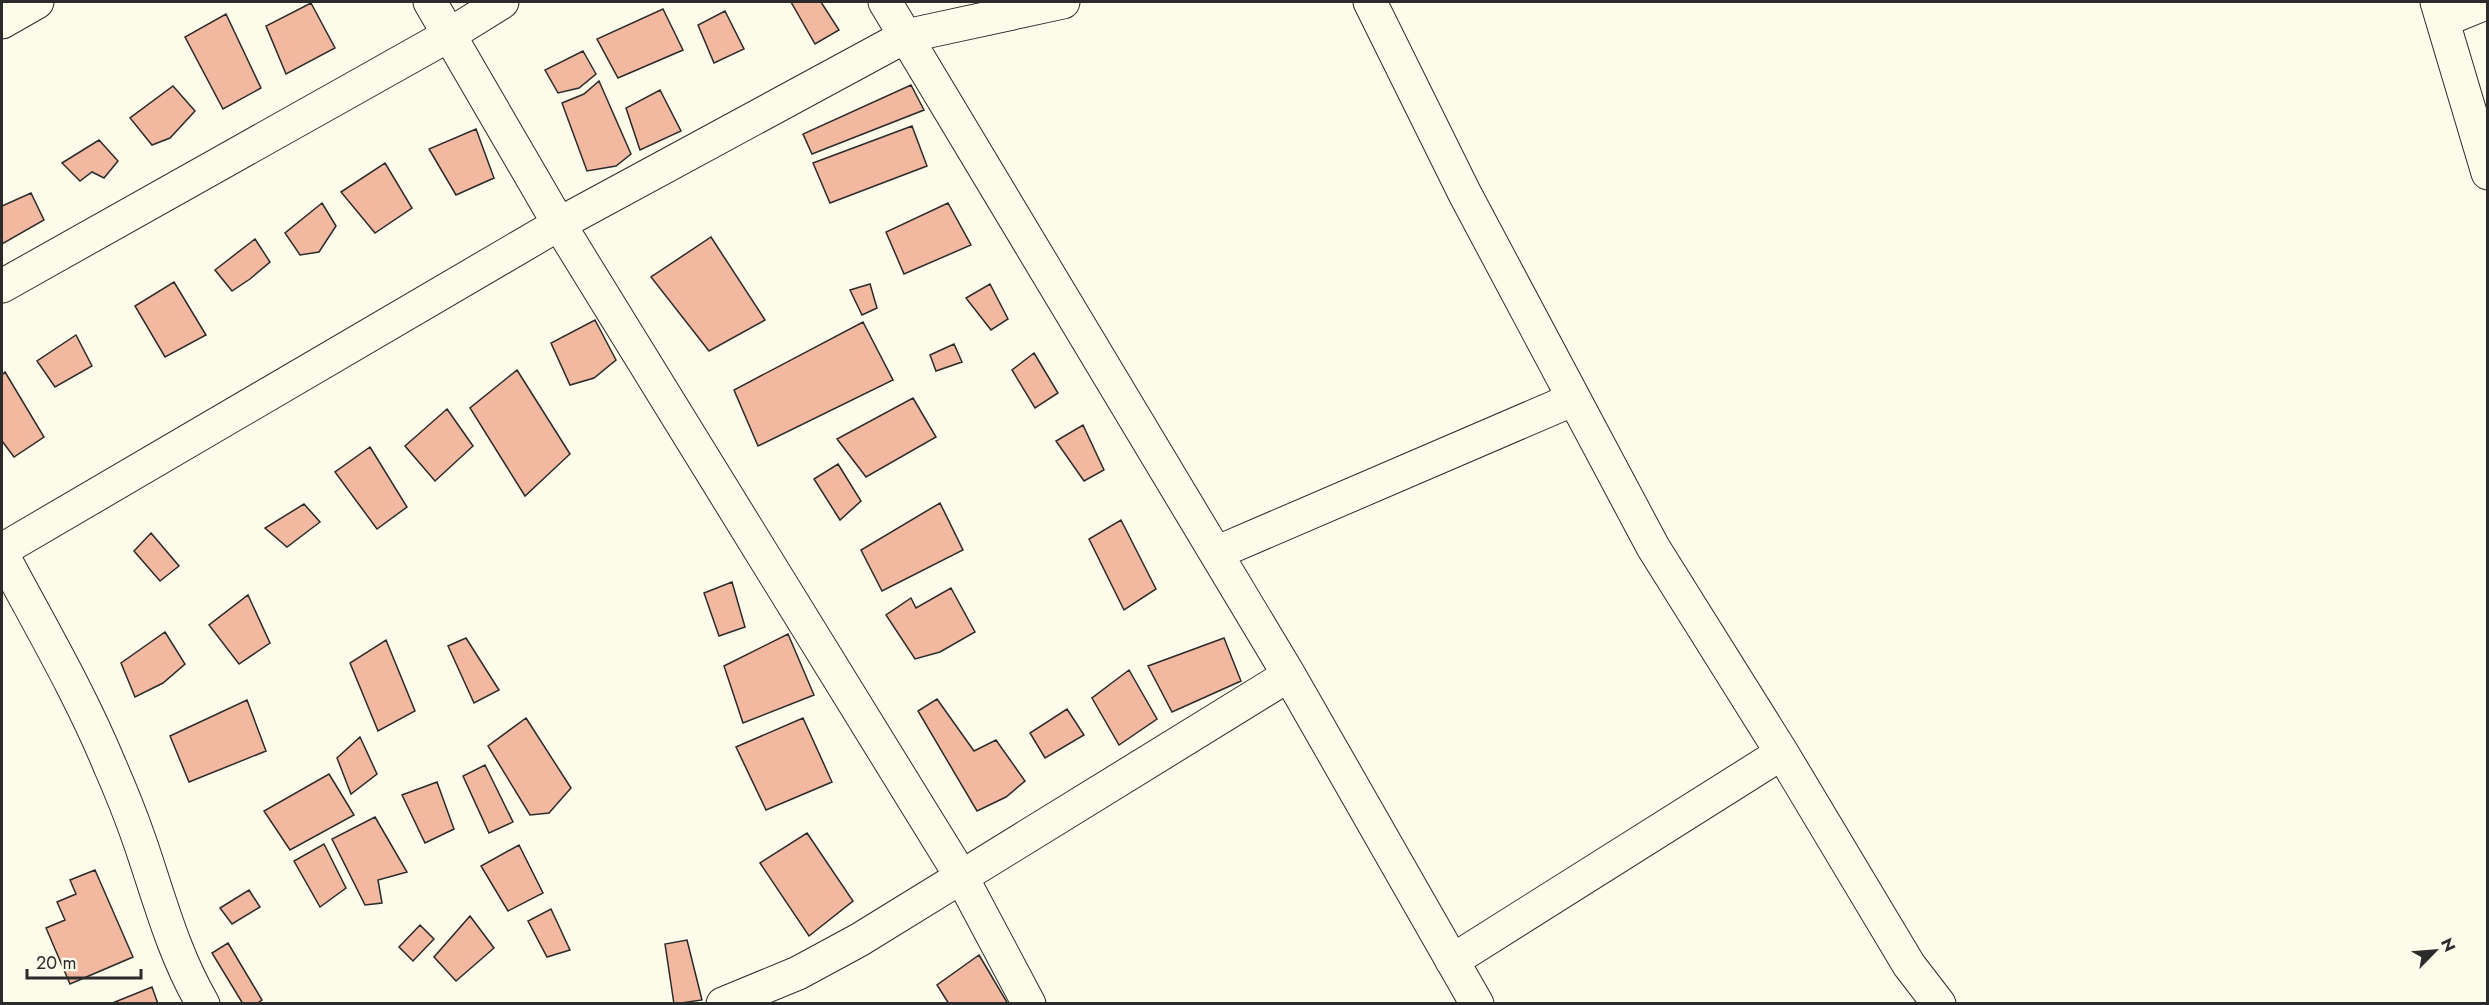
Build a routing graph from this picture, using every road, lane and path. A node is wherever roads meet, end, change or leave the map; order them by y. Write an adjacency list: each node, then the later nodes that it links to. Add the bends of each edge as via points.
1 (38, 2): 9 (street)
2 (430, 2): 10 (street)
3 (502, 2): 10 (street)
4 (885, 2): 11 (street)
5 (1063, 2): 11 (street)
6 (1370, 2): 15 (street, via 1465,194)
7 (2487, 2): 8 (street)
8 (2440, 11): 12 (street)
9 (2, 22)
10 (449, 35): 13 (street); 14 (street)
11 (906, 36): 13 (street); 16 (street)
12 (2487, 173)
13 (559, 224): 17 (street); 20 (street)
14 (2, 286)
15 (1574, 399): 16 (street); 19 (street, via 1653,547)
16 (1216, 553): 18 (street)
17 (4, 562): 22 (street, via 110,765 170,933)
18 (1289, 675): 20 (street); 21 (street)
19 (1782, 753): 21 (street); 26 (street, via 1909,965)
20 (961, 876): 23 (street, via 798,973); 24 (street)
21 (1452, 961): 25 (street)
22 (203, 1004)
23 (723, 1004)
24 (1029, 1004)
25 (1477, 1004)
26 (1939, 1004)

